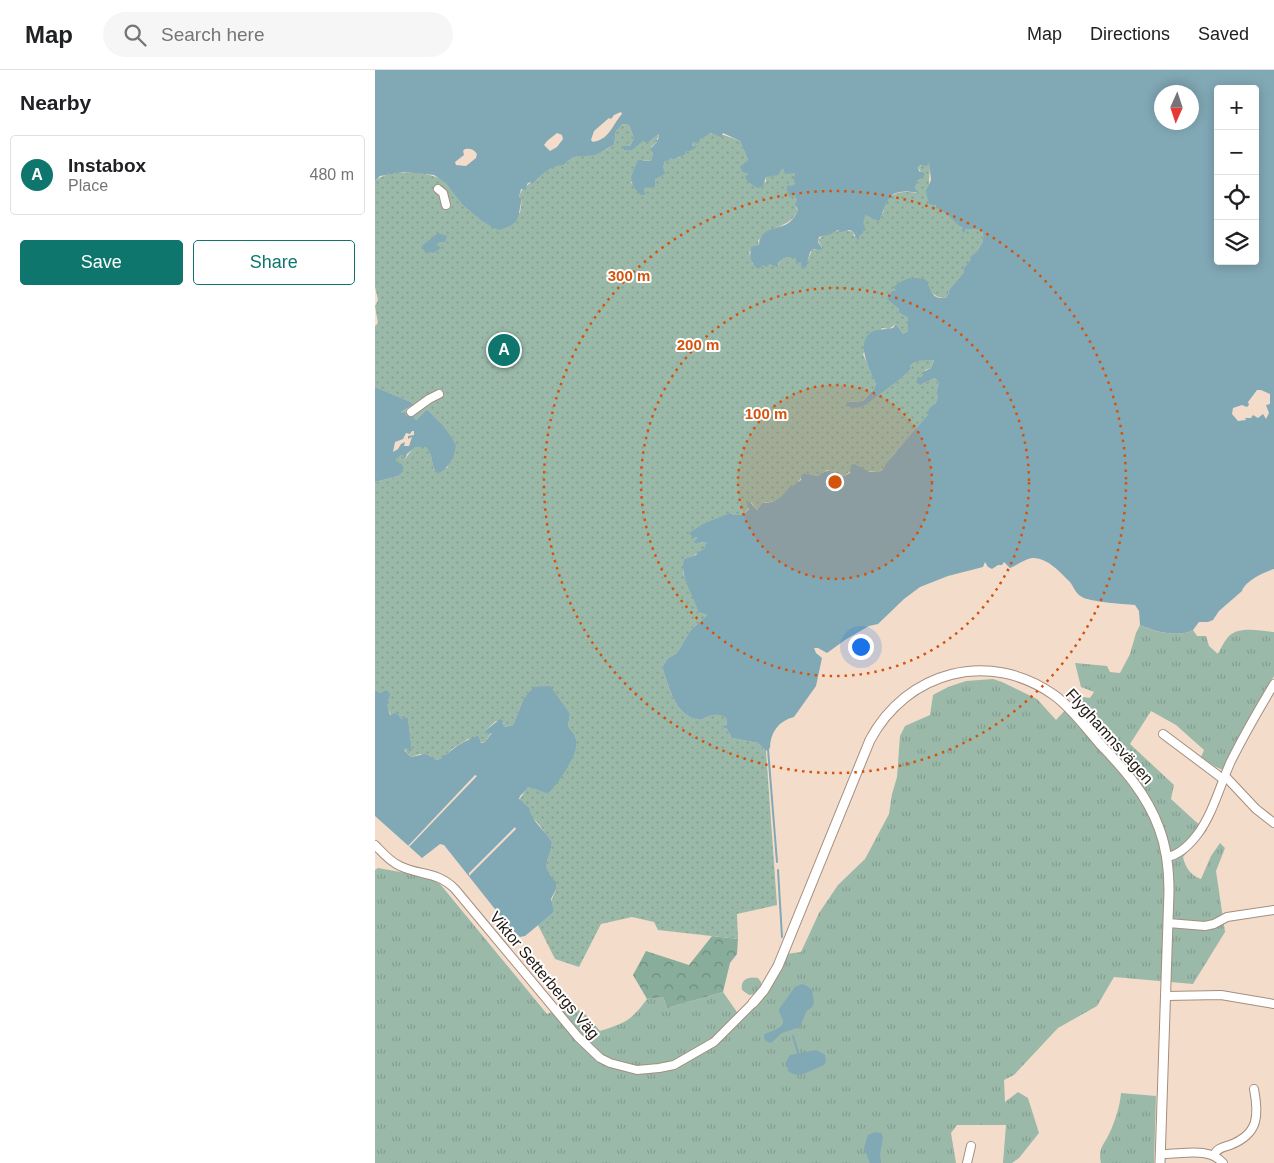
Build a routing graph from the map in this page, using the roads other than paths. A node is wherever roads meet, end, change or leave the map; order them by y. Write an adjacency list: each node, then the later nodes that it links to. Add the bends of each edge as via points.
1 (439, 189): 2 (street)
2 (447, 205)
3 (439, 394): 4 (street)
4 (411, 412)
5 (1274, 684): 7 (street)
6 (1163, 734): 7 (street)
7 (1224, 778): 8 (street); 10 (street, via 1197,835 1185,848)
8 (1274, 823)
9 (375, 845): 14 (street, Viktor Setterbergs Väg, via 398,865 441,878 455,888 578,1038 610,1063 637,1070 674,1065 714,1042)
10 (1167, 857): 12 (street, Flyghamnsvägen); 14 (street, Flyghamnsvägen, via 1157,824 1138,788 1054,696 1021,678 994,671 967,671 937,678 898,702 873,734 778,966)
11 (1274, 910): 12 (street, via 1227,917 1205,926)
12 (1168, 923): 13 (street, Flyghamnsvägen)
13 (1166, 996): 15 (street, via 1221,995); 19 (street, Flyghamnsvägen)
14 (753, 1003)
15 (1274, 1004)
16 (1254, 1089): 18 (street, via 1257,1113 1251,1130 1246,1137 1219,1149)
17 (971, 1146): 20 (street)
18 (1214, 1155): 19 (street, via 1206,1153); 21 (street)
19 (1160, 1159)
20 (967, 1163)
21 (1223, 1163)

